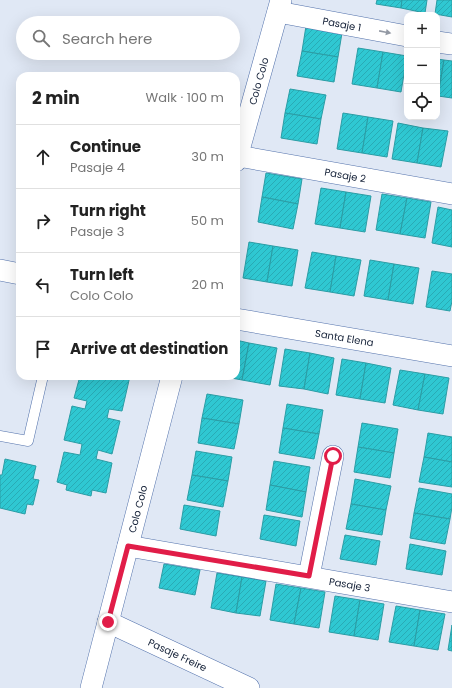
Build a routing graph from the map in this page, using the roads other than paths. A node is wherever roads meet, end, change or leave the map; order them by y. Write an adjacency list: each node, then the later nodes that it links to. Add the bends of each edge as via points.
1 (279, 6): 2 (street, Pasaje 1, one-way to 2); 5 (street, Colo Colo)
2 (404, 35)
3 (440, 42): 4 (street)
4 (452, 44)
5 (240, 148)
6 (240, 159): 7 (street, Pasaje 2)
7 (452, 194)
8 (0, 270): 9 (street)
9 (16, 273)
10 (240, 320): 11 (street, Santa Elena)
11 (452, 356)
12 (42, 380): 14 (lane, via 28,441)
13 (171, 380): 16 (street, Colo Colo)
14 (0, 436)
15 (333, 456): 17 (street)
16 (128, 546): 17 (street, Pasaje 3); 19 (street, Colo Colo)
17 (309, 576): 18 (street, Pasaje 3)
18 (452, 602)
19 (108, 622): 20 (street, Colo Colo); 21 (street, Pasaje Freire)
20 (91, 688)
21 (249, 688)

